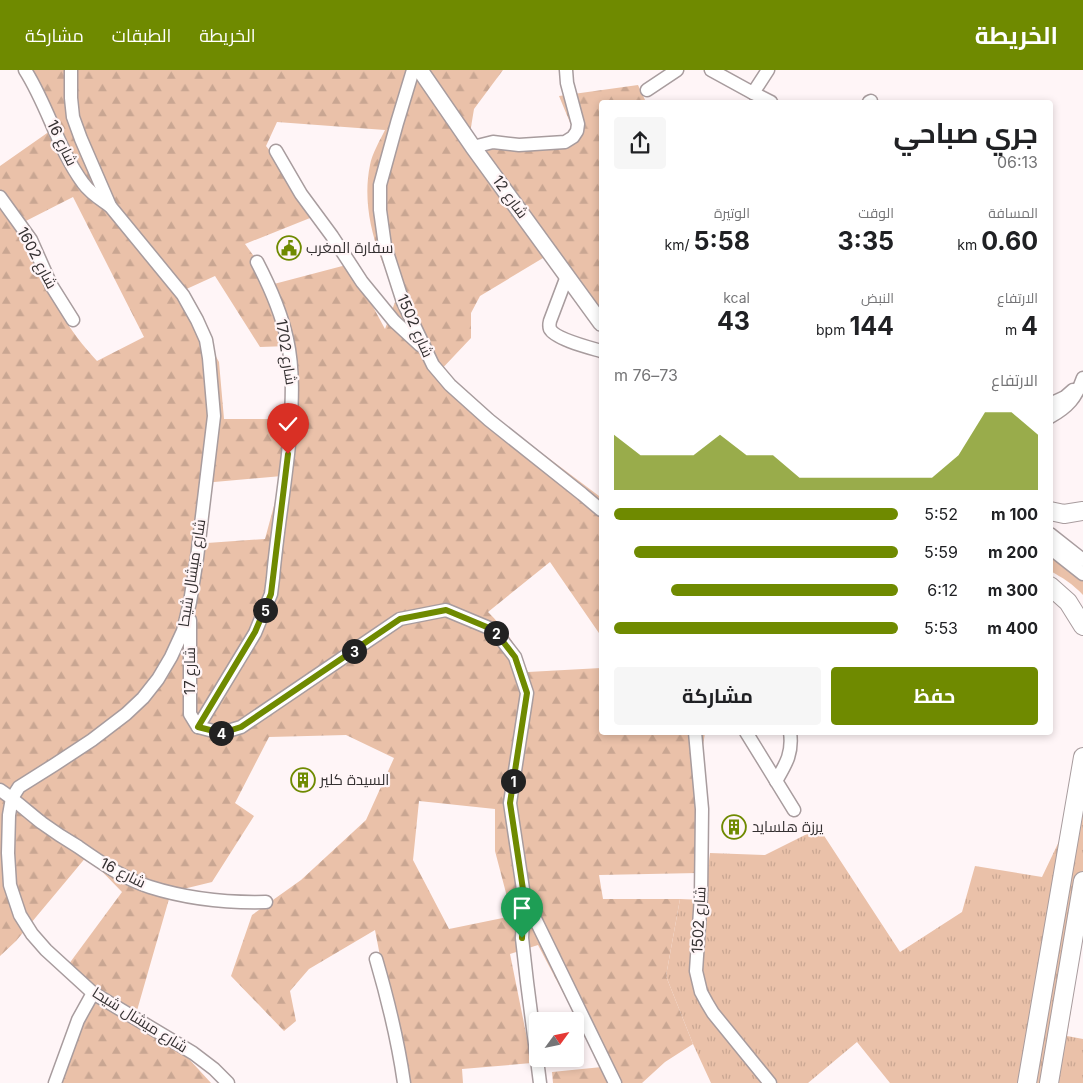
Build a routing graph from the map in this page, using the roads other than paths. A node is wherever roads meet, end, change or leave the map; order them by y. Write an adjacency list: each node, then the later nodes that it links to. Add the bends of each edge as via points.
1 (25, 70): 15 (street, شارع 16, via 69,160 84,184)
2 (71, 70): 15 (street, شارع ميشال شيحا, via 74,117)
3 (413, 70): 20 (street, شارع 1502, via 380,185 380,210 384,246 403,302)
4 (420, 70): 12 (main road, شارع 12)
5 (566, 70): 12 (street, via 578,124 573,137 565,142 519,145 493,142)
6 (678, 70): 9 (street)
7 (711, 70): 10 (street)
8 (768, 70): 10 (street)
9 (647, 90)
10 (753, 93): 11 (street)
11 (767, 100)
12 (473, 147): 17 (main road, شارع 12)
13 (276, 151): 20 (street, via 301,194 362,282 394,321)
14 (0, 197): 18 (street, شارع 1602, via 31,240 51,285)
15 (110, 206): 34 (street, شارع ميشال شيحا, via 183,295 206,340 210,358 214,416)
16 (257, 262): 37 (street, شارع 1702, via 280,313 291,378 288,454 271,594 255,632)
17 (567, 276): 19 (main road, شارع 12); 21 (street, via 549,327 556,335)
18 (73, 320)
19 (599, 320)
20 (424, 348): 25 (street, شارع 1502, via 433,365 450,384 489,420)
21 (599, 350)
22 (1082, 380): 23 (street, via 1065,397); 24 (street, via 1075,398)
23 (1053, 403)
24 (1053, 415)
25 (599, 508)
26 (1083, 511): 27 (highway, via 1064,514)
27 (1053, 512)
28 (1053, 536): 30 (street)
29 (1053, 550): 31 (street)
30 (1083, 560)
31 (1083, 574)
32 (1053, 579): 35 (highway)
33 (1053, 589): 36 (highway, via 1068,602)
34 (190, 602): 37 (street, شارع 17, via 190,714); 44 (street, شارع ميشال شيحا, via 172,657 143,698 92,740 19,787)
35 (1083, 602)
36 (1083, 626)
37 (198, 727): 48 (street, via 222,733 241,727 400,619 446,610 494,630 515,657 527,693 510,803)
38 (695, 735): 57 (street, شارع 1502, via 702,809 698,981 713,1013)
39 (748, 735): 42 (street)
40 (790, 735): 42 (street, via 789,760)
41 (1083, 757): 58 (highway)
42 (776, 781): 45 (street)
43 (0, 790): 44 (street, شارع 16)
44 (12, 798): 47 (street, شارع ميشال شيحا); 49 (street, شارع 16, via 43,824 93,857 148,887 199,899)
45 (794, 810)
46 (1083, 881): 59 (highway)
47 (5, 888): 51 (street, شارع ميشال شيحا, via 32,934)
48 (524, 896): 55 (street, via 522,938); 56 (street)
49 (266, 902)
50 (376, 959): 54 (street, via 393,1022)
51 (93, 993): 52 (street, via 78,1020); 53 (street, شارع ميشال شيحا, via 193,1054)
52 (55, 1083)
53 (228, 1083)
54 (404, 1083)
55 (540, 1083)
56 (615, 1083)
57 (770, 1083)
58 (1027, 1083)
59 (1049, 1083)

